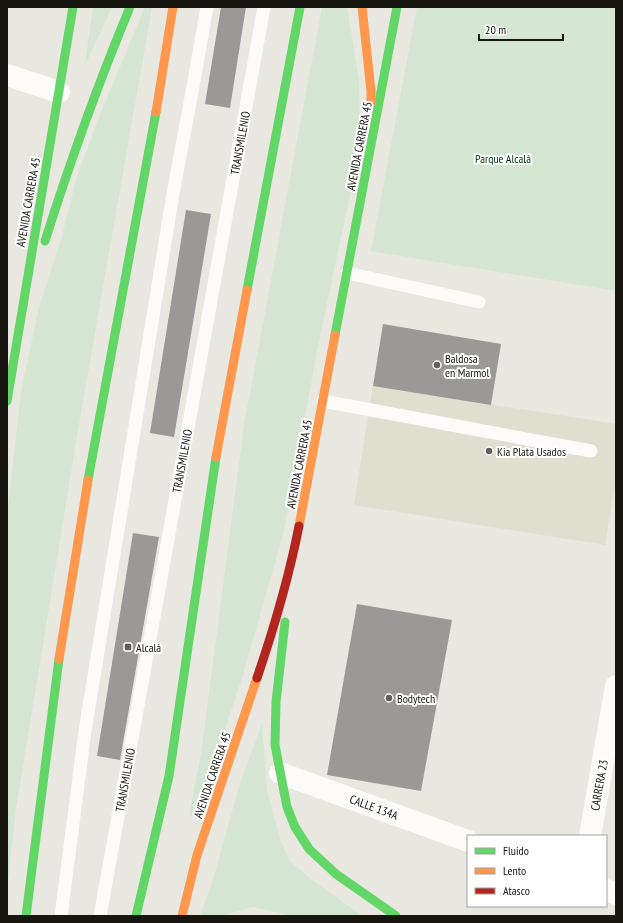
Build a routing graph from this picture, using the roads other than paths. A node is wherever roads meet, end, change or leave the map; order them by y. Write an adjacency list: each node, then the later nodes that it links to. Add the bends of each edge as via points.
1 (73, 7): 10 (highway, AVENIDA CARRERA 45)
2 (130, 7): 14 (highway, via 112,47 70,163)
3 (173, 7): 23 (highway, via 85,495 55,686)
4 (207, 7): 24 (lane, via 172,194 85,731)
5 (264, 7): 25 (lane, TRANSMILENIO)
6 (300, 7): 26 (highway, via 212,481 169,776)
7 (362, 7): 11 (highway, via 371,91)
8 (397, 7): 11 (highway, AVENIDA CARRERA 45)
9 (7, 75): 10 (street)
10 (58, 92): 14 (highway, AVENIDA CARRERA 45)
11 (371, 144): 12 (highway, AVENIDA CARRERA 45)
12 (347, 273): 13 (lane); 16 (highway, AVENIDA CARRERA 45)
13 (479, 302)
14 (21, 314): 15 (highway, AVENIDA CARRERA 45)
15 (7, 394)
16 (323, 401): 17 (lane); 18 (highway, AVENIDA CARRERA 45)
17 (591, 451)
18 (294, 552): 20 (highway, via 276,702 275,745); 27 (highway, AVENIDA CARRERA 45, via 266,649 197,855)
19 (616, 686): 21 (street, CARRERA 23)
20 (280, 773): 22 (street, CALLE 134A); 28 (highway, via 295,827 309,848 336,874)
21 (590, 835)
22 (467, 841)
23 (26, 916)
24 (62, 916)
25 (100, 916)
26 (136, 916)
27 (182, 916)
28 (396, 916)

